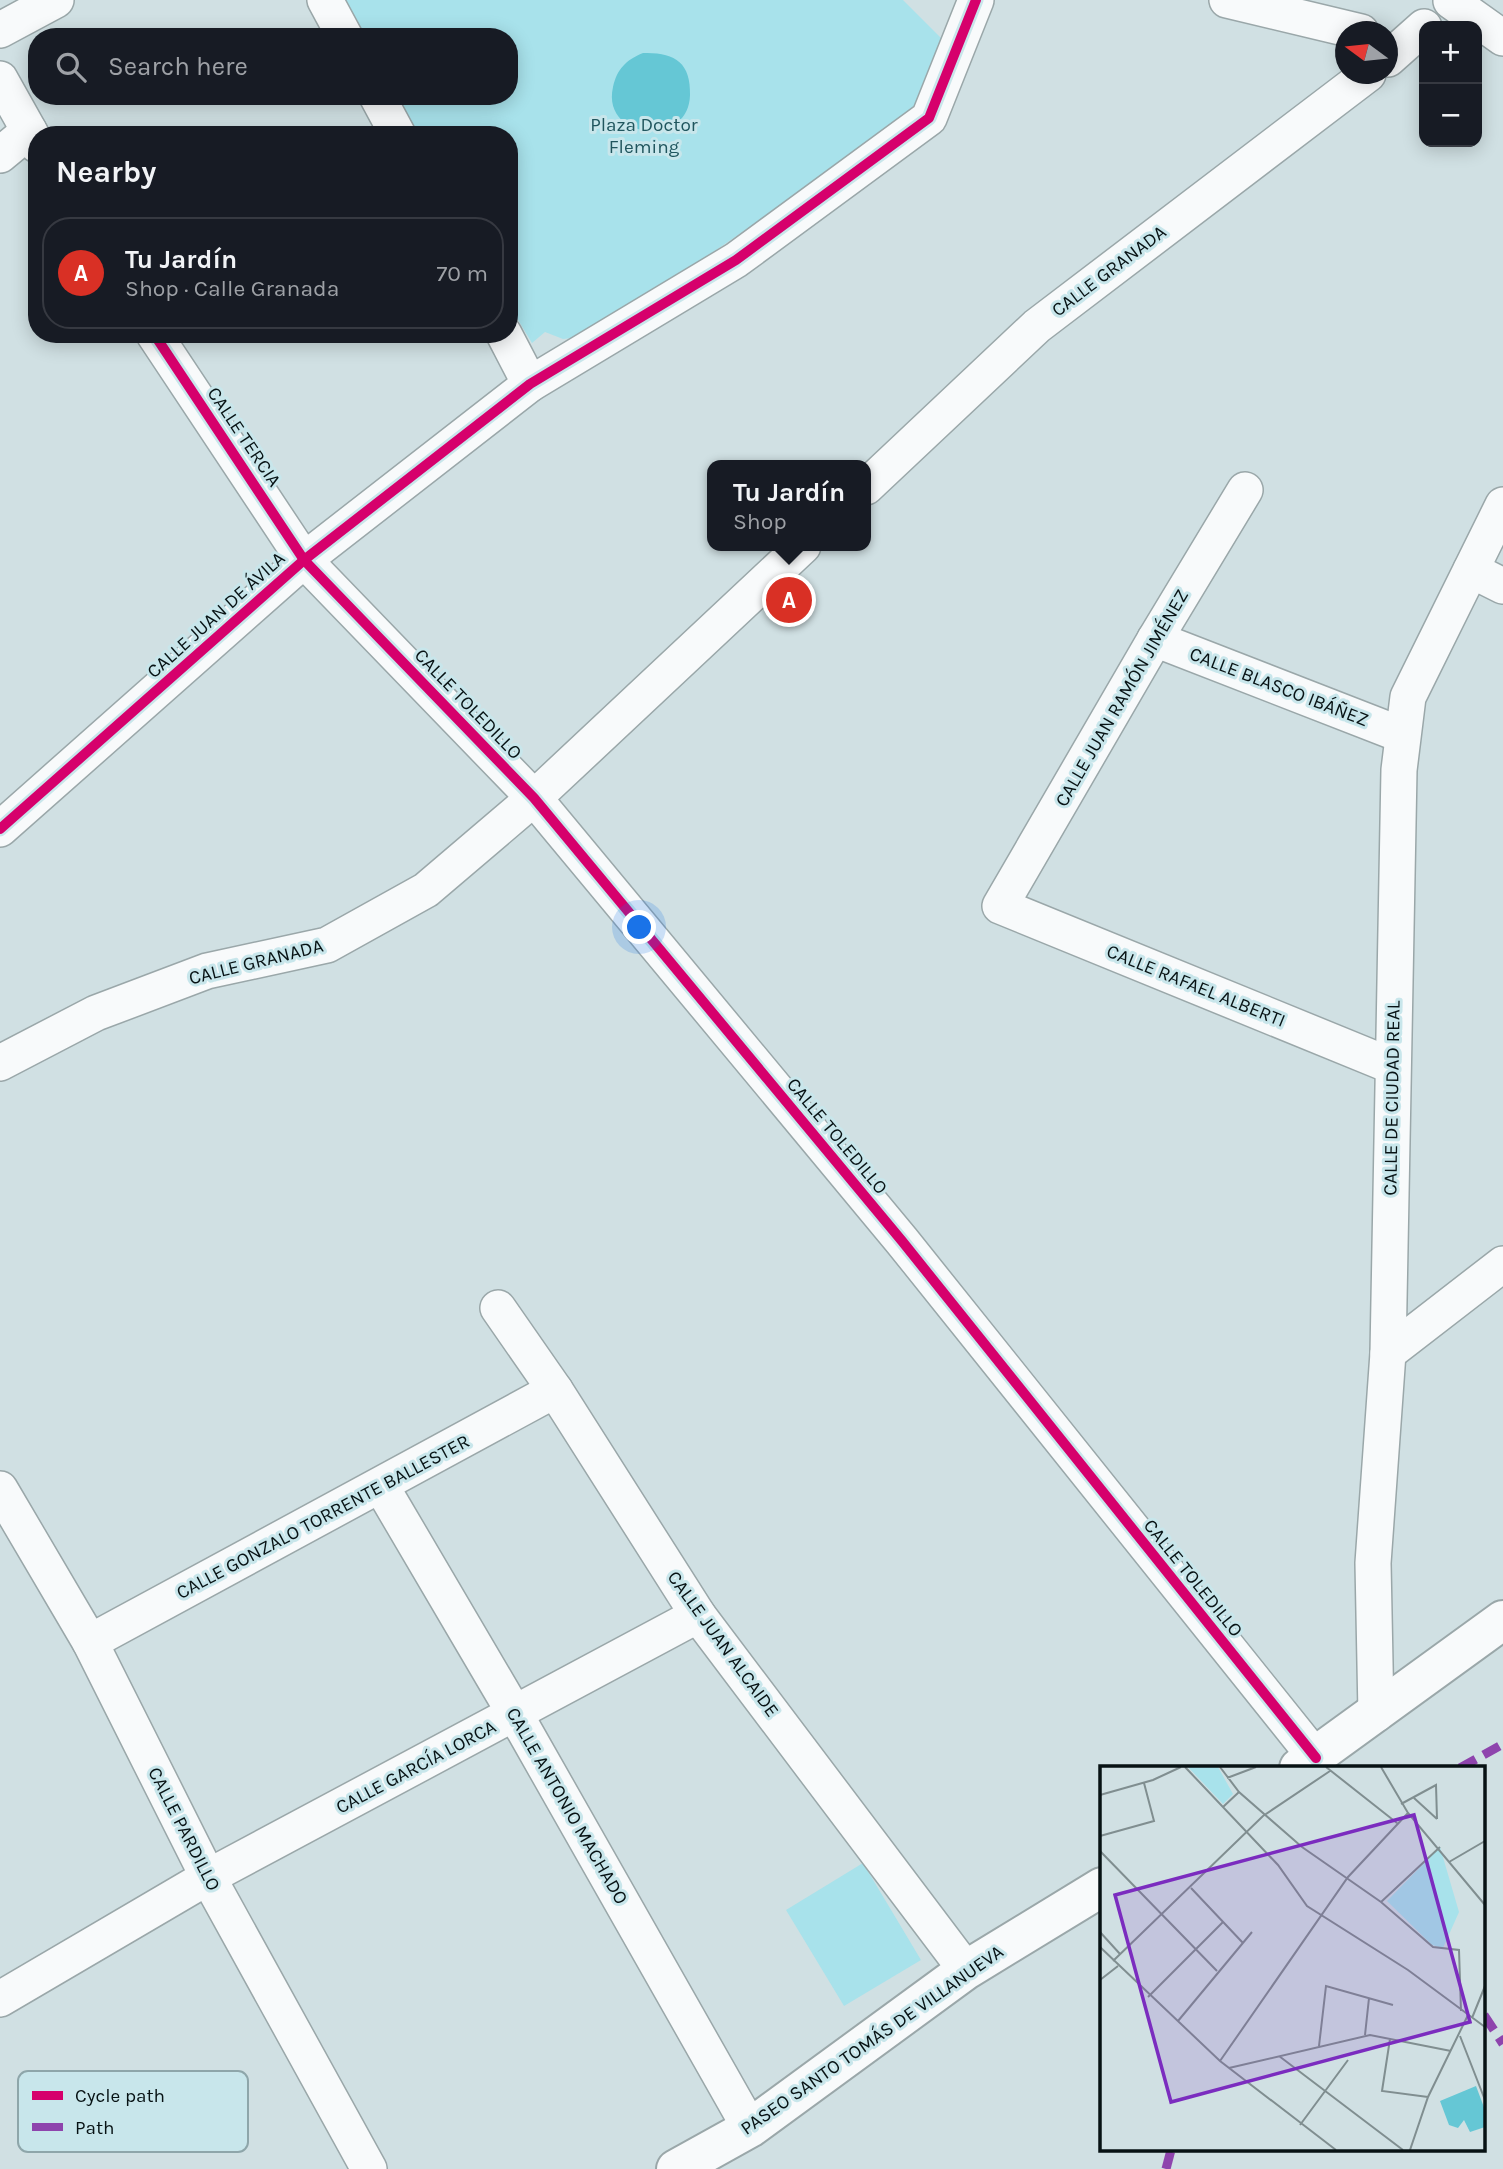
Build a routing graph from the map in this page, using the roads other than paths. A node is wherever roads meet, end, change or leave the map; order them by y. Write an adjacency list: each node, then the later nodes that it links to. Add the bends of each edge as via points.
1 (56, 0): 8 (street)
2 (326, 0): 7 (street)
3 (976, 0): 20 (street, CALLE JUAN DE ÁVILA, via 929,118 736,260)
4 (1227, 0): 6 (street)
5 (1452, 1): 9 (street); 10 (street)
6 (1335, 26)
7 (340, 28)
8 (0, 30)
9 (1407, 38)
10 (1503, 38)
11 (0, 79): 15 (street)
12 (1355, 84): 21 (street, CALLE GRANADA, via 1037,326)
13 (382, 105): 14 (street)
14 (393, 126)
15 (28, 129)
16 (28, 141): 17 (street)
17 (0, 155)
18 (161, 343): 25 (street, CALLE TERCIA)
19 (509, 343): 20 (street)
20 (530, 384): 25 (street, CALLE JUAN DE ÁVILA)
21 (871, 482)
22 (1245, 490): 28 (street, CALLE JUAN RAMÓN JIMÉNEZ)
23 (1503, 505): 26 (street, CALLE DE CIUDAD REAL)
24 (798, 551): 30 (street, CALLE GRANADA)
25 (304, 559): 30 (street, CALLE TOLEDILLO); 31 (street, CALLE JUAN DE ÁVILA)
26 (1471, 570): 27 (street); 29 (street, CALLE DE CIUDAD REAL, via 1408,697)
27 (1503, 586)
28 (1155, 639): 29 (street, CALLE BLASCO IBÁÑEZ); 32 (street, CALLE JUAN RAMÓN JIMÉNEZ)
29 (1402, 735): 34 (street, CALLE DE CIUDAD REAL)
30 (534, 798): 33 (street, CALLE GRANADA, via 426,890 327,945 207,971 96,1013); 46 (street, CALLE TOLEDILLO, via 902,1241)
31 (0, 829)
32 (1000, 906): 34 (street, CALLE RAFAEL ALBERTI)
33 (0, 1063)
34 (1392, 1066): 37 (street, CALLE DE CIUDAD REAL)
35 (1503, 1264): 37 (street)
36 (498, 1308): 38 (street, CALLE JUAN ALCAIDE)
37 (1388, 1353): 45 (street, CALLE DE CIUDAD REAL, via 1373,1563)
38 (555, 1390): 39 (street, CALLE GONZALO TORRENTE BALLESTER); 41 (street, CALLE JUAN ALCAIDE)
39 (381, 1486): 43 (street, CALLE GONZALO TORRENTE BALLESTER); 44 (street, CALLE ANTONIO MACHADO)
40 (0, 1489): 43 (street, CALLE PARDILLO)
41 (698, 1615): 44 (street, CALLE GARCÍA LORCA); 49 (street, CALLE JUAN ALCAIDE)
42 (1503, 1620): 45 (street)
43 (90, 1643): 47 (street, CALLE PARDILLO)
44 (515, 1714): 47 (street, CALLE GARCÍA LORCA); 51 (street, CALLE ANTONIO MACHADO)
45 (1376, 1714): 46 (street)
46 (1308, 1763)
47 (208, 1877): 50 (street, CALLE GARCÍA LORCA); 52 (street, CALLE PARDILLO)
48 (1100, 1888): 49 (street, PASEO SANTO TOMÁS DE VILLANUEVA)
49 (966, 1969): 51 (street, PASEO SANTO TOMÁS DE VILLANUEVA)
50 (0, 1999)
51 (750, 2128): 53 (street, PASEO SANTO TOMÁS DE VILLANUEVA)
52 (369, 2169)
53 (676, 2169)

